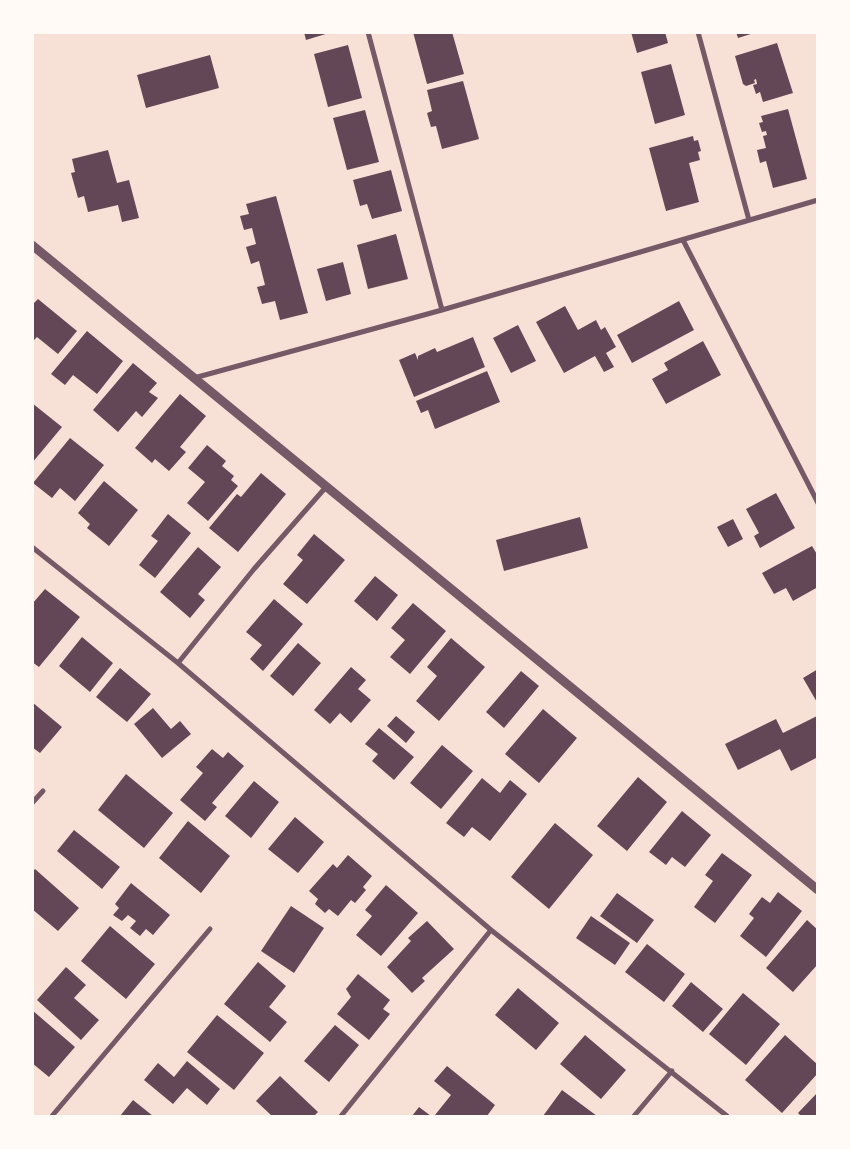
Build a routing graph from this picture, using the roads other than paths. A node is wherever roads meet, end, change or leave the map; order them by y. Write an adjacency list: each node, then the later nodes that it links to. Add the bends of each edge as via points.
1 (368, 32): 7 (street)
2 (698, 32): 4 (street)
3 (818, 200): 4 (street)
4 (749, 220): 5 (street)
5 (683, 240): 7 (street); 10 (street)
6 (32, 245): 8 (street)
7 (442, 310): 8 (street)
8 (194, 378): 9 (street)
9 (326, 488): 12 (street); 15 (street)
10 (818, 502)
11 (32, 547): 12 (street)
12 (178, 663): 17 (street)
13 (43, 791): 14 (street)
14 (32, 803)
15 (818, 890)
16 (210, 929): 19 (street)
17 (491, 930): 18 (street); 20 (street)
18 (672, 1071): 21 (street); 22 (street)
19 (52, 1116)
20 (341, 1116)
21 (634, 1116)
22 (727, 1116)

